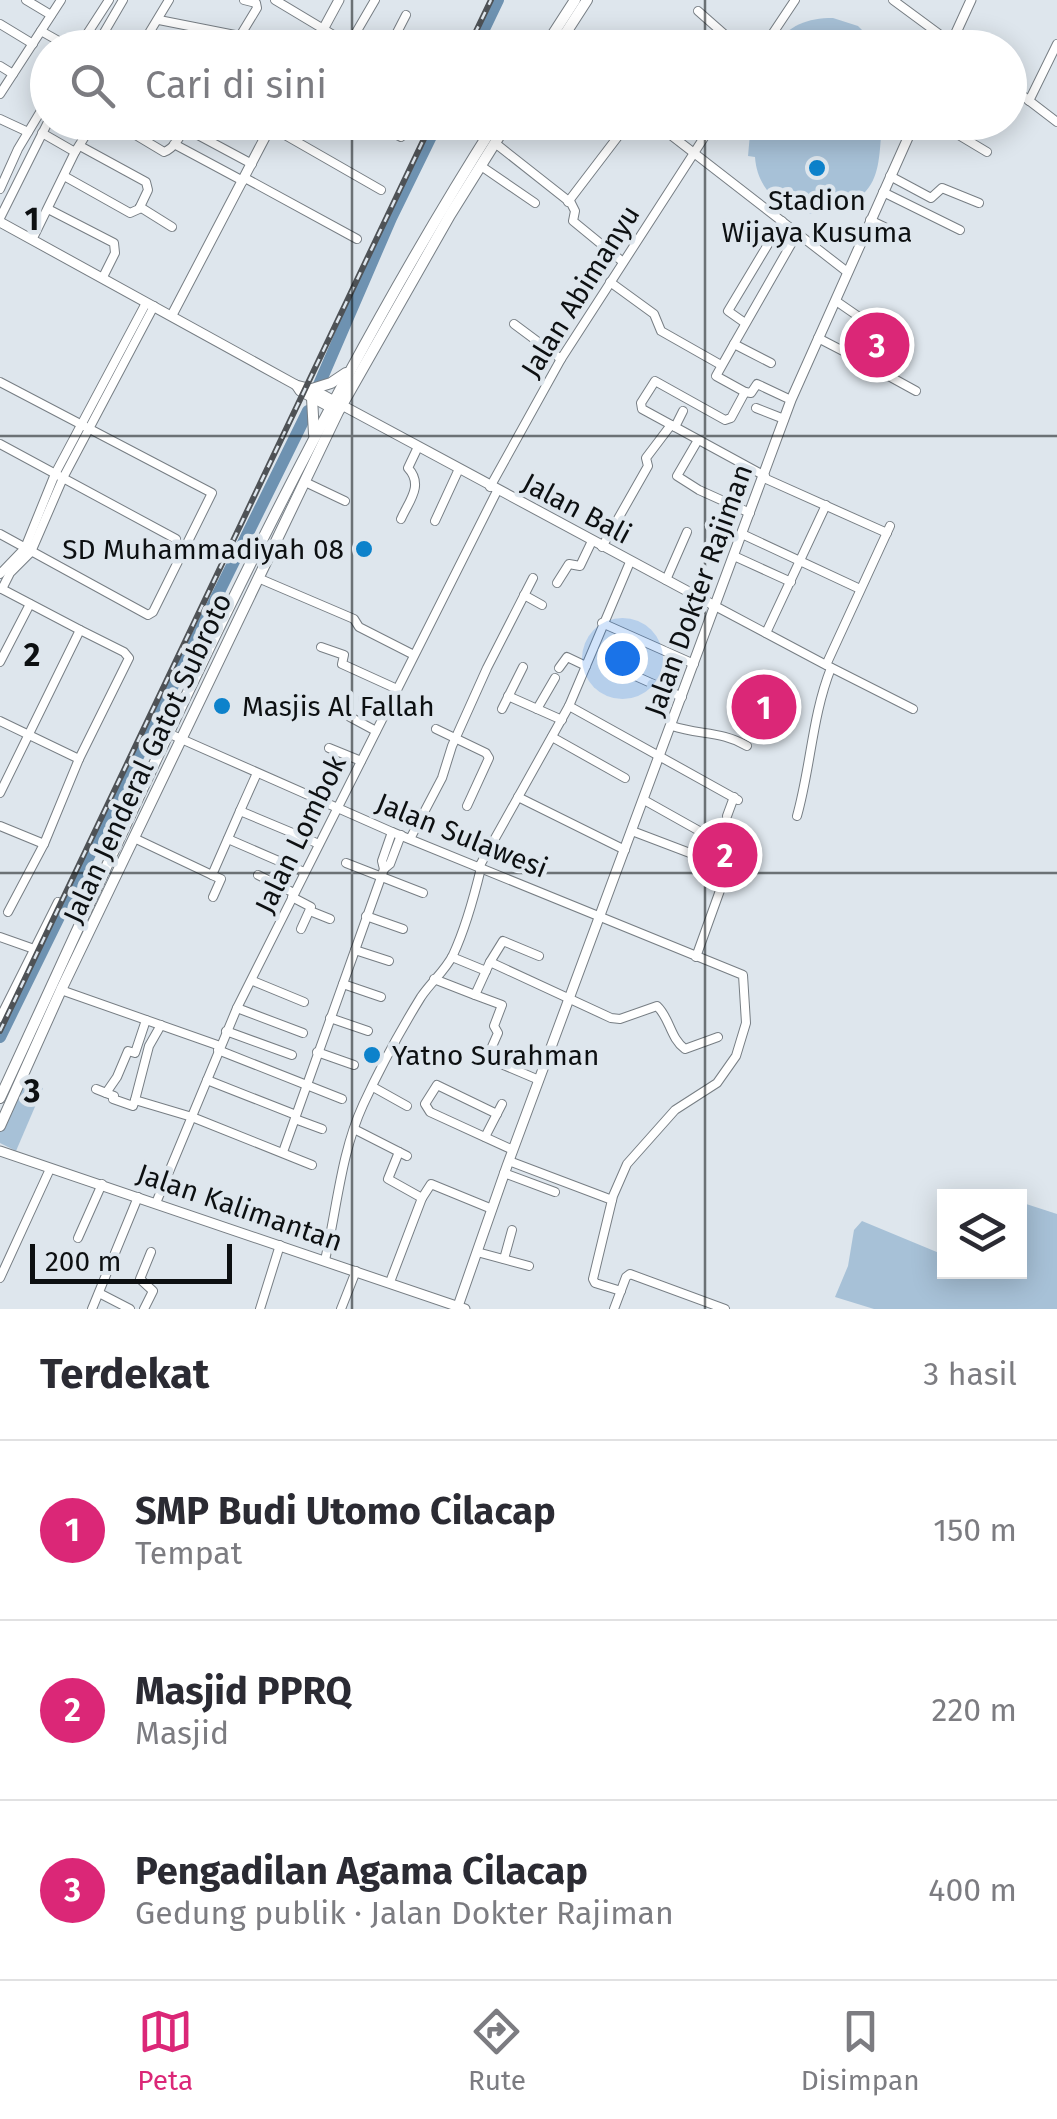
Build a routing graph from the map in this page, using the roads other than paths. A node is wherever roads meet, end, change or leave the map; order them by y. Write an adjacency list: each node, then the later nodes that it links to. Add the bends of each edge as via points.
1 (26, 0): 16 (street)
2 (61, 0): 16 (street)
3 (109, 0): 21 (street)
4 (123, 0): 22 (street)
5 (169, 0): 18 (street)
6 (244, 0): 25 (street, via 257,8)
7 (275, 0): 26 (street)
8 (339, 0): 26 (street)
9 (374, 0): 27 (street)
10 (574, 0): 29 (main road)
11 (587, 0): 30 (main road)
12 (795, 0): 32 (street)
13 (893, 0): 33 (street)
14 (972, 0): 34 (street)
15 (698, 11): 31 (street)
16 (51, 15): 20 (street)
17 (406, 16): 28 (street)
18 (159, 20): 23 (street); 24 (street)
19 (0, 24): 35 (street)
20 (42, 30)
21 (88, 30)
22 (106, 30)
23 (152, 30)
24 (208, 30)
25 (245, 30)
26 (322, 30)
27 (358, 30)
28 (399, 30)
29 (563, 30)
30 (567, 30)
31 (720, 30)
32 (775, 30)
33 (932, 30)
34 (960, 30)
35 (30, 42)
36 (1057, 44): 41 (street)
37 (30, 49): 39 (street)
38 (0, 66): 39 (street)
39 (14, 74): 40 (street)
40 (0, 94)
41 (1029, 101): 43 (street)
42 (0, 119): 45 (street)
43 (1057, 122)
44 (30, 129): 45 (street)
45 (28, 132): 71 (street)
46 (38, 140): 80 (street)
47 (58, 140): 63 (street)
48 (83, 140): 63 (street)
49 (143, 140): 62 (street, via 160,151)
50 (175, 140): 62 (street)
51 (209, 140): 66 (street)
52 (264, 140): 66 (street)
53 (297, 140): 72 (street)
54 (486, 140): 79 (main road)
55 (496, 140): 61 (main road)
56 (615, 140): 74 (street)
57 (676, 140): 65 (street)
58 (702, 140): 65 (street, Jalan Abimanyu)
59 (907, 140): 69 (street, Jalan Dokter Rajiman)
60 (967, 140): 64 (street)
61 (494, 143): 67 (main road); 74 (street)
62 (174, 144): 70 (street)
63 (77, 149): 68 (street); 77 (street, via 146,182)
64 (987, 152)
65 (693, 154): 81 (street); 89 (street, Jalan Abimanyu)
66 (252, 164): 70 (street)
67 (481, 166): 75 (street); 79 (main road)
68 (64, 176): 77 (street, via 130,213); 78 (street)
69 (890, 176): 73 (street, Jalan Dokter Rajiman); 76 (street, via 931,198 942,188)
70 (244, 180): 88 (street); 95 (street)
71 (0, 189)
72 (381, 190)
73 (883, 192): 82 (street, Jalan Dokter Rajiman); 84 (street)
74 (570, 200): 89 (street, via 574,221)
75 (535, 203)
76 (979, 203)
77 (140, 207): 83 (street)
78 (48, 209): 87 (street); 91 (street, via 114,243)
79 (446, 212): 106 (main road); 112 (main road)
80 (0, 220): 87 (street, Jalan Bali)
81 (782, 220): 85 (street); 97 (street, via 728,311)
82 (870, 220): 86 (street); 90 (street, Jalan Dokter Rajiman)
83 (172, 227)
84 (960, 230)
85 (798, 232): 90 (street); 97 (street)
86 (905, 237)
87 (33, 238): 91 (street, Jalan Bali)
88 (358, 239)
89 (623, 262): 92 (street, Jalan Abimanyu)
90 (846, 271): 93 (street, Jalan Dokter Rajiman)
91 (103, 277): 94 (street, Jalan Bali)
92 (610, 282): 103 (street, Jalan Abimanyu); 105 (street, via 654,314 661,331)
93 (836, 301): 96 (street); 100 (street, Jalan Dokter Rajiman)
94 (150, 304): 95 (street, Jalan Bali); 117 (street)
95 (172, 315): 110 (street, Jalan Bali)
96 (862, 319): 99 (street); 102 (street)
97 (745, 323): 101 (street)
98 (514, 324): 103 (street)
99 (893, 337)
100 (818, 338): 102 (street); 111 (street, Jalan Dokter Rajiman)
101 (734, 344): 104 (street); 105 (street)
102 (846, 352): 108 (street)
103 (561, 359): 126 (street, Jalan Abimanyu)
104 (771, 363)
105 (722, 365): 109 (street, via 716,376)
106 (350, 370): 110 (main road); 112 (main road)
107 (0, 382): 117 (street)
108 (916, 391)
109 (745, 392): 111 (street, via 757,384); 116 (street, via 725,420 654,381 640,406)
110 (312, 394): 112 (street, Jalan Bali); 118 (main road)
111 (791, 400): 115 (street, Jalan Dokter Rajiman)
112 (338, 407): 118 (main road, Jalan Jenderal Gatot Subroto); 121 (street, Jalan Bali); 125 (main road, Jalan Jenderal Gatot Subroto)
113 (756, 408): 115 (street)
114 (683, 412): 116 (street)
115 (784, 419): 124 (street, Jalan Dokter Rajiman)
116 (673, 426): 119 (street); 137 (street, via 646,458 648,466)
117 (86, 427): 123 (street); 138 (street, via 210,489 211,499 148,615)
118 (314, 440): 183 (main road, Jalan Jenderal Gatot Subroto)
119 (698, 440): 124 (street); 129 (street, via 677,476)
120 (0, 444): 123 (street)
121 (417, 449): 122 (street, Jalan Bali); 130 (street, via 408,468 417,486)
122 (458, 471): 126 (street, Jalan Bali); 131 (street)
123 (59, 476): 135 (street); 138 (street)
124 (764, 477): 128 (street); 129 (street, Jalan Dokter Rajiman)
125 (305, 482): 127 (street); 143 (main road, Jalan Jenderal Gatot Subroto)
126 (493, 489): 136 (street, Jalan Bali); 158 (street, Jalan Lombok)
127 (345, 501)
128 (826, 505): 141 (street); 149 (street, via 889,530)
129 (750, 513): 134 (street, Jalan Dokter Rajiman)
130 (401, 519)
131 (435, 521)
132 (687, 532): 145 (street)
133 (0, 534): 138 (street)
134 (742, 534): 139 (street, Jalan Dokter Rajiman); 141 (street)
135 (176, 539)
136 (592, 541): 137 (street, Jalan Bali); 147 (street, via 580,566 569,564)
137 (602, 547): 140 (street, Jalan Bali)
138 (28, 550): 142 (street); 148 (street)
139 (734, 556): 146 (street); 153 (street, Jalan Dokter Rajiman)
140 (630, 562): 145 (street, Jalan Bali); 154 (street)
141 (801, 562): 146 (street); 149 (street)
142 (0, 574)
143 (258, 578): 158 (street, via 354,619); 183 (main road, Jalan Jenderal Gatot Subroto)
144 (534, 578): 150 (street)
145 (666, 580): 153 (street, Jalan Bali)
146 (791, 582): 156 (street)
147 (557, 583)
148 (1, 588): 151 (street)
149 (860, 589): 163 (street)
150 (524, 595): 152 (street); 185 (street)
151 (30, 604): 155 (street); 159 (street)
152 (542, 605)
153 (714, 606): 156 (street, Jalan Bali); 160 (street, Jalan Dokter Rajiman)
154 (602, 623): 160 (street); 161 (street)
155 (80, 630): 182 (street); 189 (street, via 129,658)
156 (766, 633): 163 (street, Jalan Bali)
157 (321, 647): 167 (street, via 344,654 342,664)
158 (414, 655): 167 (street, Jalan Lombok)
159 (0, 662)
160 (694, 664): 169 (street, Jalan Dokter Rajiman)
161 (586, 666): 164 (street, via 567,657); 171 (street)
162 (523, 667): 168 (street)
163 (829, 667): 175 (street, Jalan Bali); 200 (street)
164 (559, 668)
165 (631, 674): 169 (street)
166 (556, 678): 173 (street)
167 (397, 690): 174 (street, Jalan Lombok)
168 (508, 696): 172 (street); 173 (street)
169 (682, 697): 179 (street, Jalan Dokter Rajiman)
170 (363, 699): 174 (street)
171 (569, 706): 177 (street); 188 (street)
172 (502, 709)
173 (537, 709): 177 (street)
174 (386, 710): 181 (street, Jalan Lombok)
175 (914, 710)
176 (350, 717): 181 (street)
177 (562, 720): 184 (street)
178 (0, 721): 182 (street)
179 (672, 726): 186 (street, via 729,735); 188 (street, Jalan Dokter Rajiman)
180 (436, 729): 185 (street)
181 (376, 731): 190 (street, Jalan Lombok)
182 (30, 735): 189 (street); 193 (street)
183 (176, 736): 191 (street, Jalan Sulawesi); 205 (main road, Jalan Jenderal Gatot Subroto); 264 (main road, Jalan Jenderal Gatot Subroto)
184 (552, 738): 192 (street); 194 (street)
185 (455, 739): 196 (street, via 490,758); 203 (street, via 442,778)
186 (748, 746)
187 (329, 748): 190 (street)
188 (660, 755): 195 (street, Jalan Dokter Rajiman); 199 (street, via 736,799)
189 (80, 760): 207 (street)
190 (361, 761): 197 (street, Jalan Lombok)
191 (257, 773): 197 (street, Jalan Sulawesi); 198 (street)
192 (625, 778)
193 (0, 793)
194 (518, 797): 209 (street); 213 (street)
195 (644, 800): 202 (street, Jalan Dokter Rajiman); 210 (street)
196 (466, 806)
197 (337, 808): 203 (street, Jalan Sulawesi); 208 (street, Jalan Lombok)
198 (240, 811): 206 (street); 208 (street)
199 (727, 816)
200 (797, 816)
201 (0, 826): 207 (street)
202 (632, 831): 209 (street, Jalan Dokter Rajiman); 211 (street)
203 (401, 835): 213 (street, Jalan Sulawesi); 215 (street, via 382,860)
204 (740, 835): 210 (street)
205 (134, 838): 216 (street); 240 (main road, Jalan Jenderal Gatot Subroto)
206 (228, 839): 214 (street); 216 (street)
207 (44, 844): 223 (street)
208 (319, 844): 214 (street, Jalan Lombok)
209 (626, 850): 224 (street, Jalan Dokter Rajiman)
210 (735, 851): 234 (street)
211 (703, 858)
212 (346, 863): 215 (street)
213 (480, 867): 224 (street, Jalan Sulawesi); 233 (street)
214 (304, 872): 219 (street, Jalan Lombok)
215 (382, 873): 218 (street); 225 (street)
216 (212, 874): 220 (street, via 221,879)
217 (258, 875): 219 (street)
218 (422, 894)
219 (293, 895): 222 (street); 238 (street, Jalan Lombok)
220 (212, 897)
221 (58, 902): 230 (street)
222 (310, 911): 226 (street); 227 (street)
223 (8, 912)
224 (600, 914): 234 (street, Jalan Sulawesi); 243 (street, Jalan Dokter Rajiman)
225 (366, 916): 228 (street); 231 (street)
226 (330, 920)
227 (301, 929)
228 (403, 929)
229 (0, 937): 230 (street)
230 (34, 949): 246 (street)
231 (355, 950): 235 (street); 239 (street)
232 (539, 956): 236 (street, via 502,941)
233 (452, 957): 236 (street); 237 (street)
234 (696, 957): 287 (street, Jalan Sulawesi, via 745,978 746,1023 718,1083 651,1133 627,1164)
235 (388, 962)
236 (488, 967): 241 (street); 243 (street)
237 (434, 980): 241 (street); 261 (street)
238 (253, 981): 244 (street); 245 (street, Jalan Lombok)
239 (343, 984): 242 (street); 247 (street)
240 (62, 990): 248 (street); 272 (main road, Jalan Jenderal Gatot Subroto)
241 (475, 994): 259 (street, via 502,1004 487,1058)
242 (380, 998)
243 (570, 998): 253 (street, via 620,1019 657,1006 685,1049); 259 (street, Jalan Dokter Rajiman)
244 (304, 1002)
245 (237, 1008): 250 (street, Jalan Lombok); 252 (street)
246 (0, 1018)
247 (330, 1018): 251 (street); 255 (street)
248 (146, 1020): 249 (street); 263 (street, via 135,1052 128,1050)
249 (160, 1024): 254 (street); 266 (street)
250 (226, 1031): 254 (street, Jalan Lombok); 256 (street)
251 (368, 1031)
252 (303, 1032)
253 (718, 1037)
254 (219, 1048): 258 (street, Jalan Lombok); 260 (street)
255 (317, 1052): 257 (street); 260 (street)
256 (292, 1056)
257 (354, 1065)
258 (206, 1080): 270 (street, Jalan Lombok); 271 (street)
259 (540, 1080): 276 (street, Jalan Dokter Rajiman)
260 (306, 1085): 265 (street); 271 (street)
261 (373, 1086): 268 (street); 274 (street)
262 (96, 1089): 263 (street)
263 (106, 1092): 266 (street, via 133,1106)
264 (0, 1098)
265 (342, 1099)
266 (135, 1100): 270 (street)
267 (502, 1104): 269 (street)
268 (406, 1106)
269 (497, 1114): 275 (street); 275 (street, via 432,1088 426,1109)
270 (192, 1117): 278 (street); 288 (street, Jalan Lombok)
271 (295, 1117): 273 (street); 278 (street)
272 (0, 1126)
273 (322, 1129)
274 (354, 1129): 286 (street, via 403,1154 388,1179); 290 (street)
275 (485, 1138): 276 (street)
276 (513, 1150): 279 (street, Jalan Dokter Rajiman)
277 (0, 1151): 281 (street, Jalan Kalimantan)
278 (283, 1152): 280 (street)
279 (509, 1161): 282 (street, Jalan Dokter Rajiman); 287 (street)
280 (312, 1165)
281 (50, 1168): 283 (street, Jalan Kalimantan); 301 (street)
282 (504, 1173): 284 (street); 289 (street, Jalan Dokter Rajiman)
283 (102, 1184): 285 (street, Jalan Kalimantan); 293 (street)
284 (554, 1192)
285 (138, 1196): 288 (street, Jalan Kalimantan); 304 (street)
286 (422, 1198): 289 (street, via 433,1184); 302 (street)
287 (612, 1200): 303 (street, via 593,1279)
288 (156, 1203): 294 (street, Jalan Kalimantan)
289 (492, 1209): 296 (street, Jalan Dokter Rajiman)
290 (336, 1214): 291 (street); 298 (street)
291 (348, 1216)
292 (512, 1230): 297 (street)
293 (78, 1238)
294 (280, 1245): 298 (street, Jalan Kalimantan); 309 (street)
295 (151, 1252): 308 (street, via 140,1279 153,1291)
296 (477, 1252): 297 (street); 305 (street, Jalan Dokter Rajiman)
297 (504, 1259): 299 (street)
298 (325, 1260): 300 (street, Jalan Kalimantan)
299 (529, 1266)
300 (356, 1271): 302 (street, Jalan Kalimantan); 310 (street)
301 (0, 1278)
302 (390, 1282): 305 (street, Jalan Kalimantan)
303 (621, 1290): 311 (street); 312 (street, via 630,1274)
304 (99, 1293): 306 (street); 307 (street)
305 (460, 1308)
306 (92, 1309)
307 (130, 1309)
308 (144, 1309)
309 (260, 1309)
310 (341, 1309)
311 (614, 1309)
312 (725, 1309)

